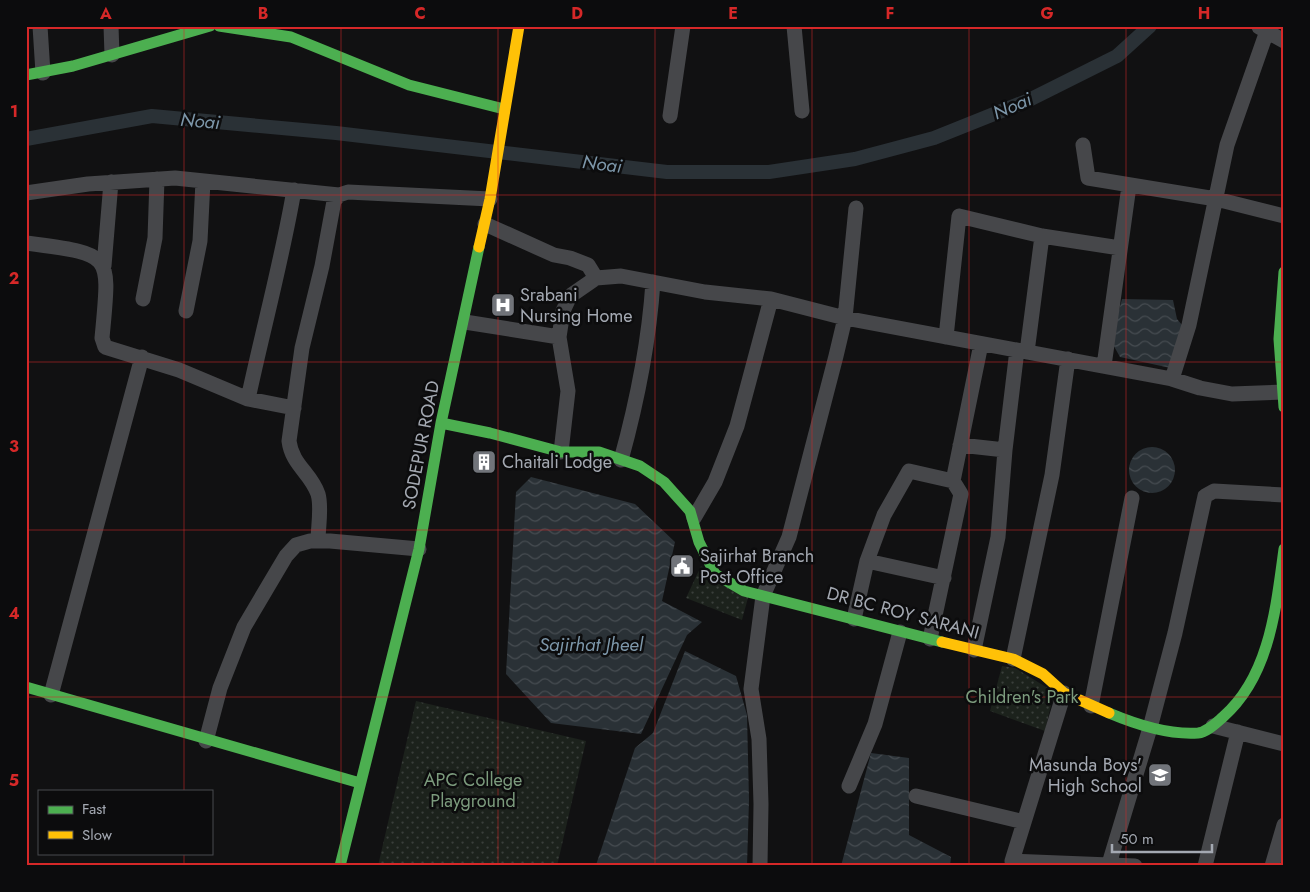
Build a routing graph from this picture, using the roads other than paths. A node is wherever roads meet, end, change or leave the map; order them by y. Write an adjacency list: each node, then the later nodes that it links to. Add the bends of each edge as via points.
1 (40, 26): 13 (street)
2 (111, 26): 12 (street)
3 (210, 26): 10 (street)
4 (219, 26): 8 (street)
5 (518, 26): 15 (street, SODEPUR ROAD)
6 (683, 26): 17 (street)
7 (794, 26): 16 (street)
8 (258, 29): 15 (street, via 291,37 410,85)
9 (1262, 29): 11 (street); 27 (street, via 1227,145)
10 (172, 30): 12 (street)
11 (1284, 41)
12 (112, 55): 13 (street)
13 (43, 73): 14 (street)
14 (26, 74)
15 (504, 109): 26 (street, SODEPUR ROAD)
16 (802, 111)
17 (670, 116)
18 (1083, 145): 22 (street, via 1088,178)
19 (157, 179): 20 (street); 21 (street); 38 (street, via 155,238)
20 (203, 181): 23 (street); 40 (street, via 200,241)
21 (110, 182): 24 (street); 34 (street)
22 (1129, 186): 27 (street); 33 (street)
23 (294, 190): 25 (street); 52 (street)
24 (26, 193)
25 (339, 195): 26 (street, via 348,192); 53 (street, via 334,201 302,348)
26 (490, 199): 30 (street, SODEPUR ROAD)
27 (1216, 199): 29 (street); 50 (street, via 1189,324)
28 (856, 208): 41 (street)
29 (1284, 216)
30 (485, 224): 36 (street, via 554,255 588,265); 42 (street, SODEPUR ROAD)
31 (1042, 236): 33 (street); 44 (street, via 959,216); 46 (street)
32 (26, 243): 34 (street, via 79,251 95,256)
33 (1120, 248): 49 (street)
34 (104, 266): 47 (street, via 107,280 103,344)
35 (1283, 276): 51 (street)
36 (596, 278): 37 (street, via 621,276); 43 (street, via 570,296 563,311)
37 (653, 282): 39 (street); 58 (street, via 641,373)
38 (143, 299)
39 (771, 299): 41 (street); 62 (street, via 737,426 715,482)
40 (186, 311)
41 (844, 318): 44 (street); 68 (street, via 789,537)
42 (465, 322): 43 (street); 54 (street, SODEPUR ROAD)
43 (559, 337): 57 (street, via 568,391)
44 (946, 337): 45 (street)
45 (981, 344): 46 (street); 55 (street)
46 (1022, 351): 48 (street); 56 (street)
47 (142, 358): 52 (street); 77 (street)
48 (1068, 359): 49 (street); 74 (street, via 1052,476)
49 (1104, 366): 50 (street)
50 (1172, 379): 51 (street, via 1232,394)
51 (1283, 397)
52 (248, 399): 53 (street)
53 (294, 408): 63 (street, via 289,440 291,453 318,494)
54 (441, 423): 57 (street, DR BC ROY SARANI, via 490,432); 64 (street, SODEPUR ROAD)
55 (960, 445): 56 (street); 59 (street)
56 (1005, 450): 73 (street, via 998,537)
57 (560, 452): 58 (street, DR BC ROY SARANI, via 599,452)
58 (621, 460): 62 (street, DR BC ROY SARANI, via 640,466 664,482)
59 (953, 481): 66 (street, via 909,470 884,514); 67 (street, via 961,494)
60 (1284, 495): 80 (street, via 1214,491 1205,496)
61 (1132, 498): 78 (street)
62 (694, 518): 68 (street, DR BC ROY SARANI, via 699,542 715,574 744,591)
63 (318, 541): 64 (street); 82 (street, via 296,545 244,627 220,688)
64 (419, 549): 84 (street, SODEPUR ROAD)
65 (1284, 549): 69 (street, DR BC ROY SARANI)
66 (867, 561): 67 (street); 70 (street)
67 (944, 578): 72 (street)
68 (762, 596): 70 (street, DR BC ROY SARANI); 92 (street, via 751,689 759,739)
69 (1280, 614): 79 (street, DR BC ROY SARANI, via 1258,670 1237,705)
70 (854, 619): 71 (street, DR BC ROY SARANI)
71 (900, 632): 72 (street, DR BC ROY SARANI); 85 (street, via 874,724)
72 (930, 639): 73 (street, DR BC ROY SARANI)
73 (974, 650): 74 (street, DR BC ROY SARANI)
74 (1013, 659): 76 (street, DR BC ROY SARANI, via 1043,674)
75 (26, 687): 77 (street)
76 (1064, 693): 78 (street, DR BC ROY SARANI); 87 (street)
77 (51, 695): 82 (street)
78 (1091, 706): 80 (street, DR BC ROY SARANI)
79 (1212, 726): 80 (street, DR BC ROY SARANI, via 1199,734); 81 (street)
80 (1150, 728): 90 (street)
81 (1238, 732): 83 (street); 94 (street)
82 (206, 741): 84 (street)
83 (1284, 744)
84 (360, 783): 91 (street, SODEPUR ROAD)
85 (850, 786)
86 (916, 796): 87 (street)
87 (1024, 822): 89 (street)
88 (1284, 825): 95 (street)
89 (1012, 864): 90 (street)
90 (1109, 864): 93 (street)
91 (340, 866)
92 (760, 866)
93 (1135, 866)
94 (1204, 866)
95 (1272, 866)

